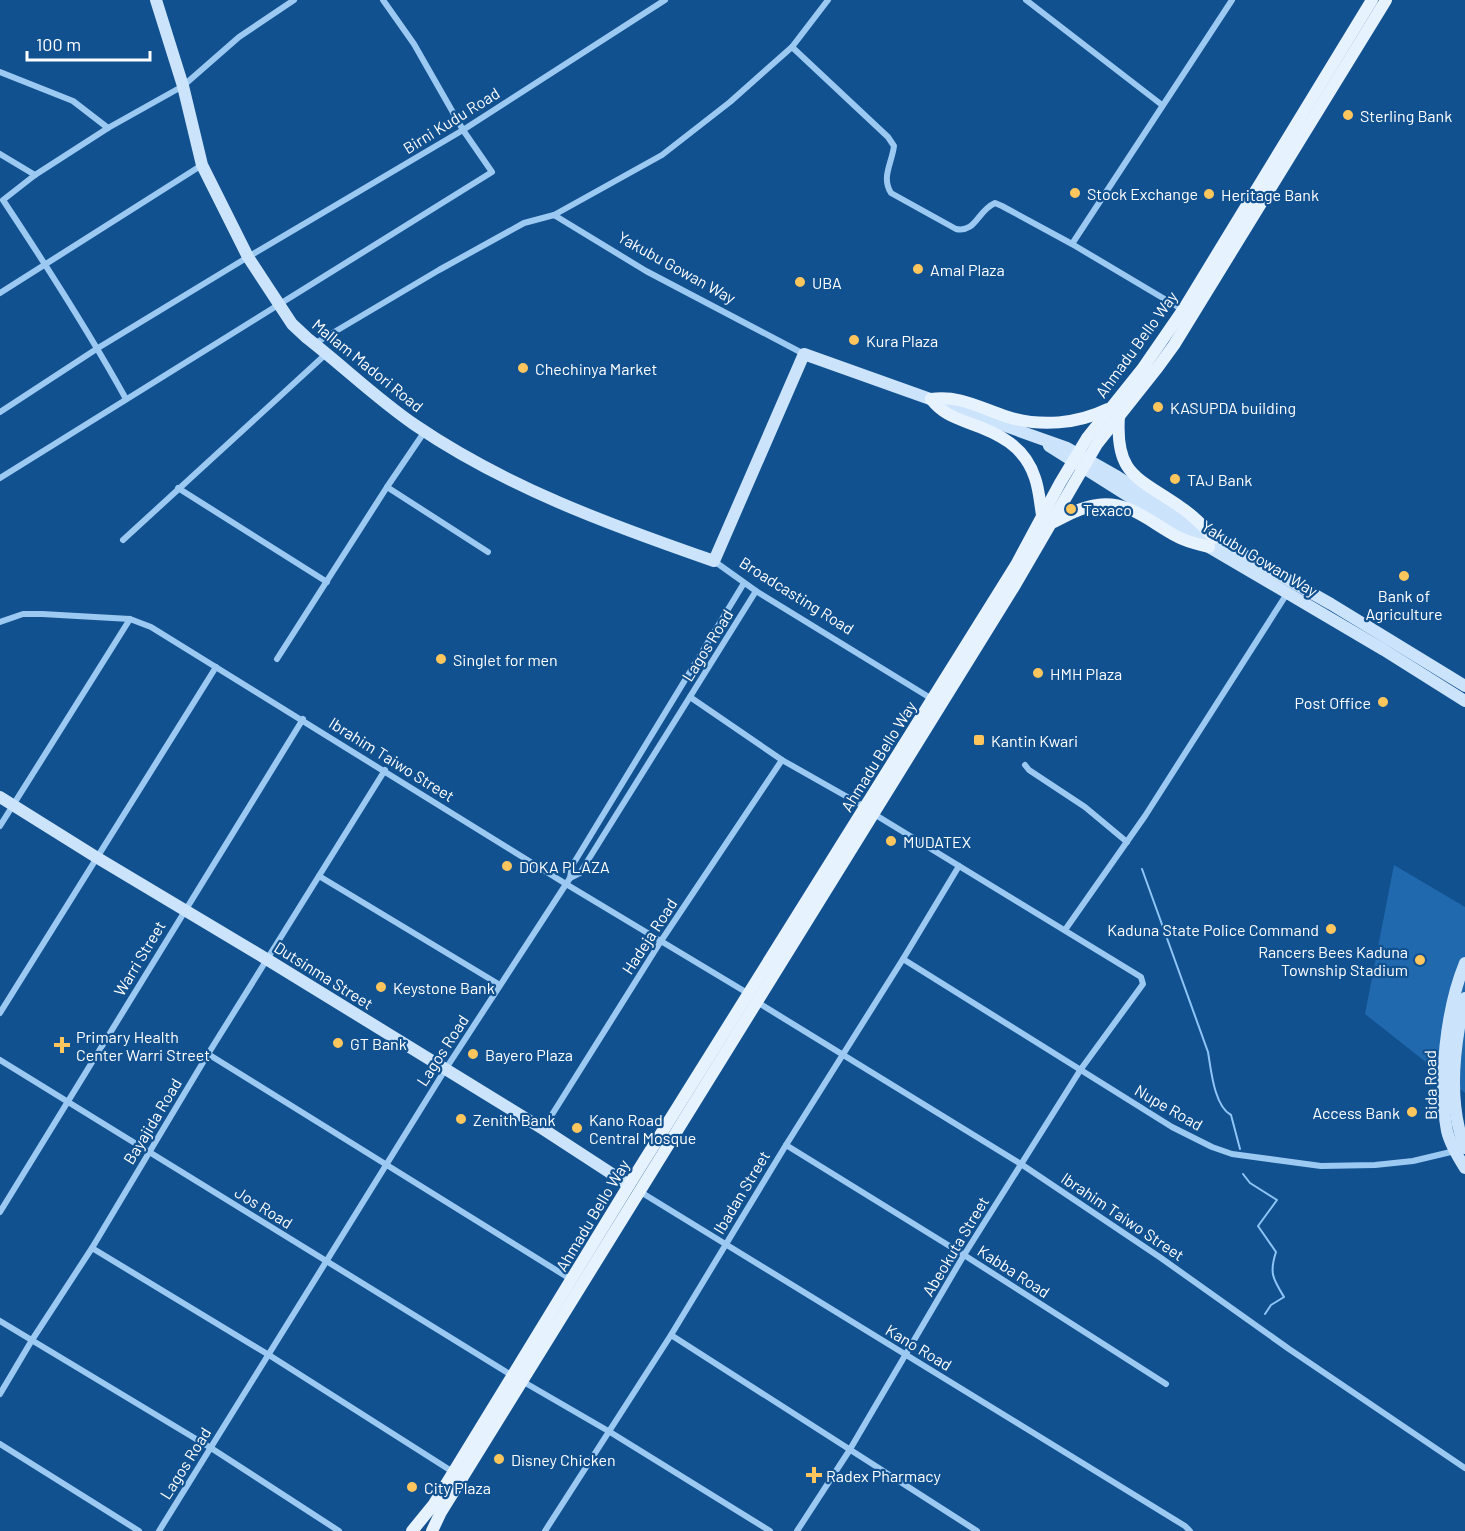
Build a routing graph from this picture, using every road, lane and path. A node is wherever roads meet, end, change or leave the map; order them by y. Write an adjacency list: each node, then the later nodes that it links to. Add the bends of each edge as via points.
1 (156, 0): 12 (street, Mallam Madori Road)
2 (294, 0): 12 (street, via 239,37)
3 (382, 0): 15 (street, via 414,44)
4 (665, 0): 15 (street, Birni Kudu Road)
5 (828, 0): 10 (street)
6 (1026, 0): 13 (street)
7 (1232, 0): 13 (street)
8 (1372, 0): 26 (main road, Ahmadu Bello Way)
9 (1386, 0): 34 (main road, Ahmadu Bello Way, via 1174,345)
10 (792, 46): 20 (street, via 730,102 662,155); 21 (street, via 888,137 894,146 886,176 891,193 962,230 972,227 986,207 995,203)
11 (0, 72): 14 (street, via 73,101)
12 (183, 86): 14 (street); 17 (street, Mallam Madori Road)
13 (1162, 105): 21 (street)
14 (108, 128): 18 (street)
15 (463, 130): 22 (street, Birni Kudu Road); 25 (street, via 492,172)
16 (0, 154): 18 (street)
17 (202, 165): 22 (street, Mallam Madori Road); 23 (street)
18 (35, 176): 19 (street)
19 (1, 201): 23 (street)
20 (554, 215): 27 (street, via 524,223); 30 (street, Yakubu Gowan Way, via 646,271)
21 (1072, 244): 26 (street)
22 (248, 257): 25 (street, Mallam Madori Road); 28 (street, Birni Kudu Road)
23 (46, 265): 24 (street); 28 (street)
24 (0, 293)
25 (279, 305): 27 (street, Mallam Madori Road, via 292,324); 31 (street)
26 (1183, 310): 34 (main road, Ahmadu Bello Way)
27 (314, 344): 29 (street, Mallam Madori Road)
28 (98, 348): 31 (street); 33 (street, Birni Kudu Road)
29 (326, 353): 35 (street, Mallam Madori Road); 39 (street)
30 (804, 354): 32 (street, Yakubu Gowan Way); 45 (street, Broadcasting Road)
31 (126, 399): 36 (street)
32 (931, 399): 34 (main road, via 947,396 1010,417 1052,423); 40 (main road, via 943,412 995,433 1024,456 1035,477); 43 (street, Yakubu Gowan Way, via 1040,440)
33 (0, 412)
34 (1114, 412): 37 (main road, Ahmadu Bello Way); 43 (main road, via 1118,447 1130,470 1193,516)
35 (425, 431): 38 (street); 45 (street, Mallam Madori Road, via 488,469 591,517)
36 (0, 478)
37 (1065, 486): 40 (main road, Ahmadu Bello Way); 41 (main road, Ahmadu Bello Way)
38 (387, 487): 44 (street); 46 (street)
39 (178, 488): 42 (street); 46 (street)
40 (1042, 515): 56 (main road, Ahmadu Bello Way, via 1016,565)
41 (1054, 522): 43 (main road, via 1088,507 1114,504 1178,537); 64 (main road, Ahmadu Bello Way)
42 (123, 540)
43 (1211, 542): 48 (street, Yakubu Gowan Way)
44 (488, 552)
45 (714, 561): 47 (street, Broadcasting Road)
46 (327, 582): 52 (street)
47 (744, 583): 49 (street, Broadcasting Road); 70 (street, via 572,866)
48 (1290, 589): 54 (street, Yakubu Gowan Way, via 1341,610); 57 (street, Yakubu Gowan Way); 66 (street)
49 (756, 591): 55 (street, Lagos Road); 56 (street, Broadcasting Road)
50 (130, 619): 51 (street, Ibrahim Taiwo Street, via 23,614); 53 (street, Ibrahim Taiwo Street, via 151,627); 63 (street)
51 (0, 622)
52 (277, 659)
53 (216, 667): 58 (street, Ibrahim Taiwo Street); 67 (street)
54 (1465, 686)
55 (690, 697): 59 (street); 70 (street, Lagos Road, via 580,873)
56 (933, 699): 64 (main road, Ahmadu Bello Way)
57 (1465, 701)
58 (303, 719): 61 (street, Ibrahim Taiwo Street); 71 (street, Warri Street)
59 (782, 760): 64 (street); 73 (street, Hadeja Road)
60 (1025, 765): 66 (street)
61 (385, 770): 69 (street, Bayajida Road); 70 (street, Ibrahim Taiwo Street)
62 (0, 796): 63 (street, Dutsinma Street)
63 (13, 805): 65 (street); 67 (street, Dutsinma Street)
64 (869, 810): 68 (street); 78 (main road, Ahmadu Bello Way)
65 (0, 826)
66 (1127, 842): 72 (street)
67 (96, 857): 71 (street, Dutsinma Street); 80 (street)
68 (959, 866): 72 (street); 75 (street, Ibadan Street)
69 (319, 876): 74 (street, Bayajida Road); 77 (street)
70 (568, 881): 73 (street, Ibrahim Taiwo Street); 77 (street, Lagos Road)
71 (185, 910): 74 (street, Dutsinma Street); 86 (street, Warri Street)
72 (1065, 930): 84 (street, Abeokuta Street, via 1143,980)
73 (661, 941): 78 (street, Ibrahim Taiwo Street); 87 (street, Hadeja Road)
74 (268, 960): 81 (street, Bayajida Road); 85 (street, Dutsinma Street)
75 (903, 960): 82 (street, Ibadan Street); 84 (street, Nupe Road)
76 (1465, 963): 89 (street, Bida Road, via 1454,996 1443,1079 1448,1132)
77 (500, 985): 85 (street, Lagos Road)
78 (753, 998): 82 (street, Ibrahim Taiwo Street); 94 (main road, Ahmadu Bello Way)
79 (1465, 998): 89 (street, Bida Road, via 1456,1042 1454,1082)
80 (0, 1012)
81 (208, 1054): 90 (street, Bayajida Road); 91 (street)
82 (843, 1055): 88 (street, Ibadan Street); 92 (street, Ibrahim Taiwo Street)
83 (0, 1060): 86 (street, Jos Road)
84 (1081, 1069): 89 (street, Nupe Road, via 1172,1127 1212,1147 1251,1158 1321,1166 1375,1165); 92 (street, Abeokuta Street)
85 (445, 1070): 87 (street, Dutsinma Street); 91 (street, Lagos Road)
86 (68, 1101): 90 (street, Jos Road); 95 (street, Warri Street)
87 (543, 1129): 94 (street, Dutsinma Street)
88 (786, 1145): 96 (street, Ibadan Street); 98 (street, Kabba Road)
89 (1460, 1150): 93 (street, Bida Road)
90 (150, 1152): 97 (street, Bayajida Road); 99 (street, Jos Road)
91 (387, 1164): 99 (street, Lagos Road); 100 (street)
92 (1022, 1164): 98 (street, Abeokuta Street); 113 (street, Ibrahim Taiwo Street)
93 (1465, 1168)
94 (634, 1188): 96 (street, Kano Road); 100 (main road, Ahmadu Bello Way); 106 (main road, Ahmadu Bello Way)
95 (0, 1212)
96 (726, 1244): 102 (street, Ibadan Street); 105 (street, Kano Road)
97 (92, 1248): 103 (street, Bayajida Road); 104 (street)
98 (964, 1256): 105 (street, Abeokuta Street); 107 (street, Kabba Road)
99 (327, 1262): 104 (street, Lagos Road); 106 (street, Jos Road)
100 (572, 1281): 106 (main road, Ahmadu Bello Way)
101 (0, 1321): 103 (street)
102 (671, 1335): 109 (street, Ibadan Street); 112 (street)
103 (32, 1340): 108 (street, Bayajida Road); 111 (street)
104 (269, 1355): 111 (street, Lagos Road); 114 (street)
105 (905, 1355): 112 (street, Abeokuta Street); 115 (street, Kano Road)
106 (517, 1378): 109 (street, Jos Road); 114 (main road, Ahmadu Bello Way); 121 (main road, Ahmadu Bello Way)
107 (1166, 1384)
108 (0, 1394)
109 (609, 1432): 116 (street, Ibadan Street); 122 (street, Jos Road)
110 (0, 1444): 117 (street)
111 (211, 1448): 118 (street, Lagos Road); 119 (street)
112 (849, 1451): 123 (street, Abeokuta Street); 124 (street)
113 (1465, 1468)
114 (454, 1472): 120 (main road, Ahmadu Bello Way, via 426,1517)
115 (1188, 1528)
116 (548, 1530)
117 (139, 1531)
118 (159, 1531)
119 (339, 1531)
120 (412, 1531)
121 (432, 1531)
122 (770, 1531)
123 (796, 1531)
124 (977, 1531)

